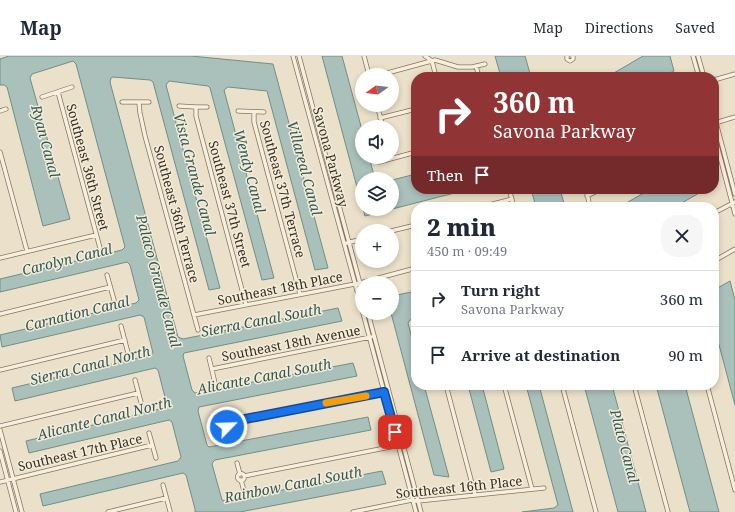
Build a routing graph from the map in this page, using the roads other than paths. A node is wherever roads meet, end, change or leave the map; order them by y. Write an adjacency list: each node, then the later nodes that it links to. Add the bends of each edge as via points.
1 (294, 56): 42 (street, Savona Parkway)
2 (299, 56): 43 (street, Savona Parkway)
3 (364, 56): 12 (street)
4 (425, 56): 9 (street)
5 (567, 56): 6 (street, via 570,61 573,60)
6 (573, 56)
7 (693, 56): 16 (street)
8 (698, 56): 17 (street)
9 (432, 61): 11 (street, via 458,67); 13 (street); 14 (street)
10 (485, 64): 11 (street)
11 (476, 66): 15 (street)
12 (367, 68)
13 (399, 70)
14 (435, 72)
15 (478, 72)
16 (698, 72)
17 (703, 72)
18 (735, 74): 19 (street)
19 (719, 79)
20 (72, 87): 21 (street, Southeast 36th Street)
21 (58, 92): 22 (street, Southeast 36th Street); 59 (street, Southeast 36th Street)
22 (42, 97)
23 (122, 102): 25 (street)
24 (149, 102): 25 (street)
25 (139, 103): 78 (street, Southeast 36th Terrace, via 143,128)
26 (179, 106): 28 (street)
27 (207, 107): 28 (street)
28 (196, 108): 76 (street, Southeast 37th Street)
29 (411, 109): 37 (street)
30 (6, 110): 31 (street)
31 (0, 111)
32 (238, 111): 33 (street, Southeast 37th Terrace)
33 (254, 112): 34 (street, Southeast 37th Terrace); 74 (street, Southeast 37th Terrace, via 256,130)
34 (264, 112)
35 (379, 112): 37 (street)
36 (735, 117): 38 (street)
37 (380, 118)
38 (719, 122)
39 (719, 137): 48 (street)
40 (719, 151): 54 (street)
41 (0, 152): 65 (street)
42 (320, 152): 43 (street); 62 (street, Savona Parkway)
43 (325, 152): 61 (street, Savona Parkway)
44 (411, 153): 45 (street)
45 (399, 156)
46 (510, 194): 50 (street)
47 (591, 194): 49 (street)
48 (735, 194)
49 (587, 196): 53 (street)
50 (512, 199): 51 (street); 52 (street)
51 (500, 202)
52 (513, 202)
53 (589, 202)
54 (734, 203): 55 (street); 56 (street)
55 (719, 210)
56 (735, 214)
57 (411, 225): 58 (street)
58 (399, 229)
59 (96, 235): 63 (street, Southeast 36th Street); 65 (street)
60 (355, 241): 61 (street)
61 (349, 242): 62 (street); 70 (street, Savona Parkway)
62 (344, 244): 72 (street, Savona Parkway)
63 (100, 248)
64 (735, 249): 67 (street)
65 (27, 251): 66 (street)
66 (0, 258)
67 (719, 258)
68 (411, 269): 71 (street, Southeast 18th Place)
69 (107, 275): 73 (street)
70 (358, 276)
71 (386, 276)
72 (355, 283): 74 (street, Southeast 18th Place)
73 (110, 287): 75 (street); 77 (street)
74 (300, 294): 76 (street, Southeast 18th Place)
75 (114, 300)
76 (246, 305): 78 (street, Southeast 18th Place)
77 (0, 314)
78 (194, 315): 82 (street, Southeast 36th Terrace)
79 (366, 320): 83 (street)
80 (369, 320): 83 (street)
81 (121, 326): 84 (street)
82 (198, 330)
83 (372, 337): 87 (street, Southeast 18th Avenue); 96 (street)
84 (124, 340): 85 (street); 88 (street)
85 (128, 353)
86 (209, 358): 87 (street, Southeast 18th Avenue)
87 (212, 369): 90 (street, Southeast 18th Avenue)
88 (0, 370)
89 (134, 380): 97 (street)
90 (215, 383)
91 (447, 390): 123 (street)
92 (505, 390): 120 (street)
93 (563, 390): 134 (street)
94 (635, 390): 135 (street)
95 (708, 390): 121 (street)
96 (386, 391): 101 (street); 108 (street)
97 (138, 393): 98 (street); 102 (street)
98 (142, 406)
99 (223, 410): 100 (street)
100 (225, 419): 101 (street); 103 (street, via 222,424)
101 (230, 422): 103 (street)
102 (0, 426)
103 (227, 427): 106 (street)
104 (0, 430): 114 (street)
105 (149, 433): 107 (street, Southeast 17th Place)
106 (230, 436)
107 (152, 445): 110 (street, Southeast 17th Place); 114 (street, Southeast 17th Place)
108 (401, 445): 113 (street); 125 (street); 126 (street)
109 (0, 451): 115 (street)
110 (156, 458)
111 (237, 463): 112 (street)
112 (240, 474): 113 (street); 116 (street, via 237,478)
113 (244, 476): 116 (street)
114 (13, 479): 115 (street, Southeast 17th Place); 129 (street)
115 (8, 480): 117 (street, Southeast 17th Place); 128 (street)
116 (241, 480): 122 (street)
117 (0, 482)
118 (163, 485): 124 (street)
119 (544, 488): 120 (street, Southeast 16th Place)
120 (532, 489): 123 (street, Southeast 16th Place)
121 (735, 490)
122 (244, 491)
123 (475, 495): 126 (street, Southeast 16th Place)
124 (166, 498): 127 (street); 130 (street)
125 (412, 500): 126 (street, Southeast 16th Place); 131 (street, Southeast 16th Place); 132 (street)
126 (418, 501): 133 (street)
127 (170, 511)
128 (16, 512)
129 (22, 512)
130 (108, 512)
131 (353, 512)
132 (416, 512)
133 (421, 512)
134 (596, 512)
135 (668, 512)

